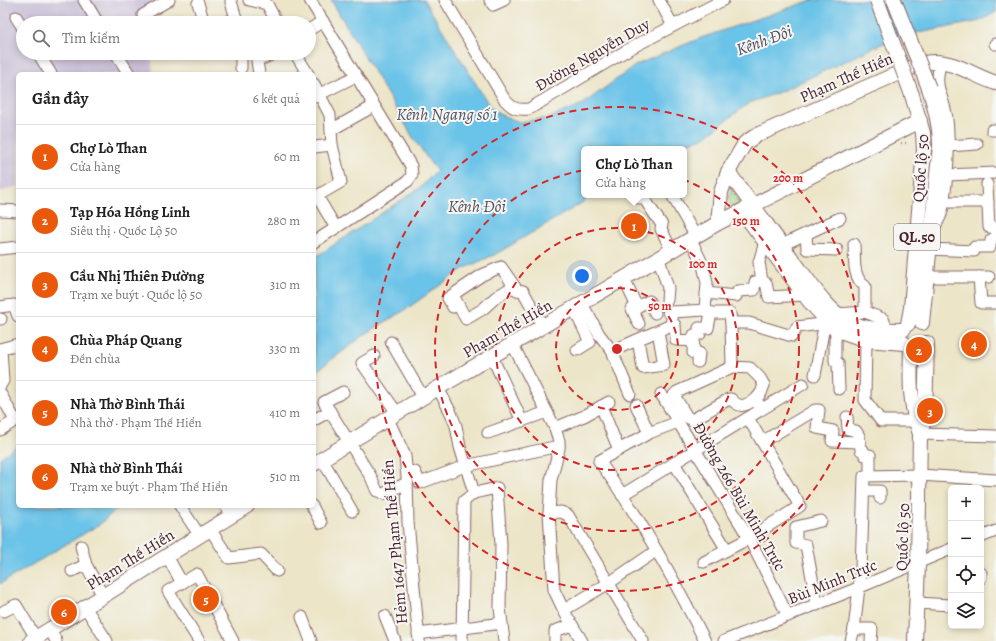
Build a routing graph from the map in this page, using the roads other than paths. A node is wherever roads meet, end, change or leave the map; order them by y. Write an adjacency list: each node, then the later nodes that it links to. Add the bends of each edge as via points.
1 (84, 0): 14 (street)
2 (169, 0): 15 (street)
3 (231, 0): 17 (street)
4 (249, 0): 18 (street, via 267,4)
5 (310, 0): 19 (street)
6 (445, 0): 21 (street, Đường Nguyễn Duy, via 505,100 518,110 529,109 629,49)
7 (504, 0): 12 (street)
8 (659, 0): 21 (street)
9 (724, 0): 21 (street, Đường Nguyễn Duy)
10 (877, 0): 37 (main road, Quốc lộ 50 / QL.50, bridge)
11 (894, 0): 60 (main road, Quốc lộ 50 / QL.50, bridge, via 929,88 940,131)
12 (492, 2)
13 (198, 3): 16 (street)
14 (94, 16)
15 (143, 16)
16 (202, 16)
17 (235, 16)
18 (273, 16)
19 (323, 21): 20 (street); 33 (street)
20 (316, 26)
21 (673, 26)
22 (42, 60): 29 (street)
23 (120, 60): 30 (street)
24 (241, 60): 28 (street)
25 (257, 60): 31 (street)
26 (299, 60): 32 (street)
27 (942, 62): 34 (main road, Phạm Thế Hiển); 41 (street, via 937,84 947,118); 43 (main road, Phạm Thế Hiển, via 915,66 757,135 745,143)
28 (241, 68)
29 (50, 72)
30 (128, 72)
31 (259, 72)
32 (307, 72)
33 (356, 76): 35 (street); 36 (street)
34 (996, 83)
35 (317, 96): 38 (street, via 330,115)
36 (374, 106): 38 (street); 57 (street, via 411,166 412,175 408,181)
37 (920, 121): 52 (main road, Phạm Thế Hiển); 97 (main road, Quốc lộ 50 / QL.50, via 924,150)
38 (331, 130): 40 (street)
39 (977, 144): 41 (street)
40 (332, 145): 42 (street); 47 (street, via 342,182)
41 (948, 146): 45 (street)
42 (316, 147)
43 (728, 172): 52 (main road); 56 (main road, Phạm Thế Hiển, via 721,192)
44 (996, 173): 45 (street)
45 (946, 174): 50 (street)
46 (987, 184): 51 (street)
47 (316, 196): 57 (street)
48 (644, 198): 71 (street, via 662,225 661,229)
49 (673, 198): 62 (street)
50 (944, 202): 51 (street); 60 (street, via 940,220)
51 (988, 202): 58 (street, via 989,228)
52 (748, 208): 56 (main road, Phạm Thế Hiển); 64 (main road); 66 (main road)
53 (0, 210): 54 (street)
54 (16, 211)
55 (840, 218): 59 (street)
56 (718, 223): 62 (main road, Phạm Thế Hiển)
57 (336, 228): 63 (street)
58 (996, 228)
59 (806, 234): 66 (street); 70 (street, via 807,249)
60 (931, 235): 69 (main road, Quốc lộ 50 / QL.50)
61 (996, 236): 69 (street, via 990,240 990,247 975,247 974,250)
62 (693, 239): 71 (main road, Phạm Thế Hiển); 77 (street, via 703,265 707,282)
63 (316, 241)
64 (765, 242): 75 (street, via 759,262); 79 (main road)
65 (854, 244): 88 (street, via 858,282 865,286)
66 (782, 245): 79 (main road)
67 (16, 247): 68 (street)
68 (0, 249)
69 (929, 249): 73 (main road, Quốc lộ 50 / QL.50)
70 (837, 250)
71 (672, 251): 72 (main road, Phạm Thế Hiển)
72 (659, 258): 74 (main road, Phạm Thế Hiển); 80 (street, via 671,287)
73 (926, 277): 81 (street, via 984,277 981,303); 97 (main road, Quốc lộ 50 / QL.50)
74 (624, 279): 84 (main road, Phạm Thế Hiển); 85 (street)
75 (762, 281): 77 (street, via 755,282 754,290 738,291 736,296); 79 (street, via 766,282 769,297)
76 (514, 286): 78 (street, via 501,267 482,275); 78 (street, via 466,319); 94 (street, via 517,290 523,291)
77 (706, 293): 87 (street)
78 (453, 294): 83 (street, via 448,298)
79 (812, 297): 90 (main road)
80 (667, 300)
81 (996, 303)
82 (0, 307): 86 (street, via 14,304)
83 (453, 307)
84 (578, 307): 94 (main road, Phạm Thế Hiển); 106 (street, via 590,342); 107 (street)
85 (637, 307): 89 (street, via 649,301); 92 (street, via 632,309)
86 (16, 310)
87 (708, 311): 91 (street, via 730,313); 93 (street, via 670,312); 100 (street, via 708,328 699,328 700,334 694,335)
88 (865, 312): 90 (street); 95 (street, via 882,319)
89 (655, 313)
90 (834, 322): 91 (street, via 797,327 792,336 749,323); 95 (main road); 99 (main road); 112 (street, via 823,332); 116 (street, via 834,361 838,363)
91 (731, 323): 111 (street)
92 (639, 324)
93 (671, 325): 96 (street); 100 (street, via 675,325 676,340)
94 (543, 327): 104 (main road, Phạm Thế Hiển)
95 (887, 329): 97 (main road)
96 (658, 331): 98 (street); 98 (street, via 664,365 643,368)
97 (911, 331): 99 (main road); 102 (main road, via 920,348); 102 (main road, QL.50, via 925,325 929,331); 136 (main road, Quốc lộ 50 / QL.50, via 910,394)
98 (638, 340): 107 (street)
99 (866, 340): 136 (street, via 865,400 881,421)
100 (694, 341): 110 (street, via 693,353 699,353)
101 (391, 342): 121 (street)
102 (927, 343): 136 (main road, Quốc lộ 50 / QL.50, via 925,417 924,423)
103 (16, 345): 105 (street)
104 (513, 345): 109 (main road, Phạm Thế Hiển); 126 (street)
105 (0, 349): 114 (street, via 3,381)
106 (577, 350)
107 (612, 351): 119 (street)
108 (374, 356): 127 (street, Hẻm 1647 Phạm Thế Hiển, via 362,363)
109 (492, 357): 115 (main road, Phạm Thế Hiển); 134 (street)
110 (698, 362)
111 (732, 366): 122 (street, via 750,368 760,378 764,387); 129 (street, via 675,393)
112 (815, 375)
113 (803, 384): 124 (street)
114 (0, 386)
115 (438, 388): 121 (main road, Phạm Thế Hiển); 149 (street, via 451,413)
116 (839, 389)
117 (344, 392): 125 (street, via 324,402)
118 (0, 393): 128 (street)
119 (630, 394)
120 (661, 394): 129 (street, Đường 266 Bùi Minh Trực)
121 (423, 397): 127 (main road, Phạm Thế Hiển)
122 (756, 399): 124 (street); 129 (street, via 743,406 729,399 692,420)
123 (636, 405): 139 (street)
124 (761, 409): 131 (street)
125 (330, 411): 132 (street); 141 (street)
126 (547, 412): 134 (street); 135 (street)
127 (393, 416): 141 (main road, Phạm Thế Hiển); 150 (street, Hẻm 1647 Phạm Thế Hiển, via 405,456)
128 (16, 417)
129 (679, 417): 139 (street); 146 (street, Đường 266 Bùi Minh Trực)
130 (847, 417): 143 (street, via 848,429 856,431)
131 (748, 418): 142 (street); 146 (street)
132 (316, 419)
133 (16, 420): 137 (street)
134 (522, 421): 138 (street)
135 (556, 428): 144 (street); 145 (street, via 605,404)
136 (918, 428): 140 (street); 152 (main road, Quốc lộ 50 / QL.50)
137 (0, 430)
138 (488, 433)
139 (649, 433): 145 (street)
140 (996, 436)
141 (350, 442): 147 (main road, Phạm Thế Hiển); 154 (street, via 380,493)
142 (762, 442): 143 (street, via 819,410 817,428 833,431 832,441); 169 (street, via 800,506)
143 (860, 442): 151 (street, via 861,450 865,455 870,455)
144 (559, 446): 149 (street); 163 (street, via 551,480)
145 (619, 450): 157 (street, via 599,461)
146 (695, 450): 148 (street); 169 (street, Đường 266 Bùi Minh Trực)
147 (318, 462): 162 (street)
148 (674, 463): 157 (street); 171 (street)
149 (465, 466): 150 (street, via 420,483 415,472); 156 (street)
150 (406, 471): 154 (street, Hẻm 1647 Phạm Thế Hiển)
151 (870, 476): 152 (street); 155 (street, via 864,476)
152 (920, 476): 153 (street); 176 (main road, Quốc lộ 50 / QL.50)
153 (996, 480)
154 (407, 483): 198 (street, Hẻm 1647 Phạm Thế Hiển, via 408,522)
155 (864, 491): 158 (street, via 880,491); 182 (street)
156 (474, 492): 193 (street, via 497,488); 195 (street, via 464,501)
157 (622, 494): 173 (street)
158 (880, 498)
159 (182, 508): 167 (street)
160 (313, 508): 165 (street)
161 (230, 510): 167 (main road, Phạm Thế Hiển)
162 (352, 511)
163 (549, 513): 181 (street, via 560,512 568,515); 188 (street, via 554,590)
164 (821, 522): 185 (street, via 796,527 796,543 806,545)
165 (321, 523)
166 (996, 531): 168 (street)
167 (205, 533): 174 (main road, Phạm Thế Hiển); 179 (street, via 229,558 261,554)
168 (984, 536)
169 (748, 538): 171 (street); 191 (street, Đường 266 Bùi Minh Trực)
170 (81, 546): 177 (street)
171 (727, 550): 175 (street)
172 (948, 550): 176 (street, Bùi Minh Trực)
173 (656, 551): 181 (street); 211 (street)
174 (167, 556): 180 (street); 183 (main road, Phạm Thế Hiển)
175 (704, 562)
176 (918, 563): 182 (street, Bùi Minh Trực); 184 (main road, Quốc lộ 50 / QL.50)
177 (86, 565): 178 (street); 183 (street)
178 (72, 571)
179 (278, 571)
180 (182, 583): 202 (street, via 168,591); 203 (street, via 197,574)
181 (609, 584): 188 (street); 210 (street)
182 (858, 588): 185 (street, Bùi Minh Trực); 196 (street)
183 (103, 596): 187 (main road, Phạm Thế Hiển)
184 (916, 603): 186 (street); 214 (main road, Quốc lộ 50 / QL.50)
185 (817, 604): 191 (street, Bùi Minh Trực)
186 (948, 605)
187 (86, 607): 197 (main road, Phạm Thế Hiển); 201 (street)
188 (564, 610): 194 (street)
189 (4, 611): 199 (street, via 16,605)
190 (386, 616): 205 (street)
191 (788, 616): 200 (street, Bùi Minh Trực)
192 (302, 617): 204 (street)
193 (502, 623): 195 (street); 207 (street)
194 (572, 625): 208 (street, via 555,631); 209 (street)
195 (461, 628): 198 (street); 206 (street)
196 (854, 629): 212 (street); 213 (street, via 872,628)
197 (53, 635): 199 (main road, Phạm Thế Hiển)
198 (419, 638)
199 (34, 640)
200 (730, 640)
201 (107, 641)
202 (199, 641)
203 (233, 641)
204 (311, 641)
205 (395, 641)
206 (462, 641)
207 (504, 641)
208 (555, 641)
209 (582, 641)
210 (643, 641)
211 (705, 641)
212 (851, 641)
213 (870, 641)
214 (915, 641)

